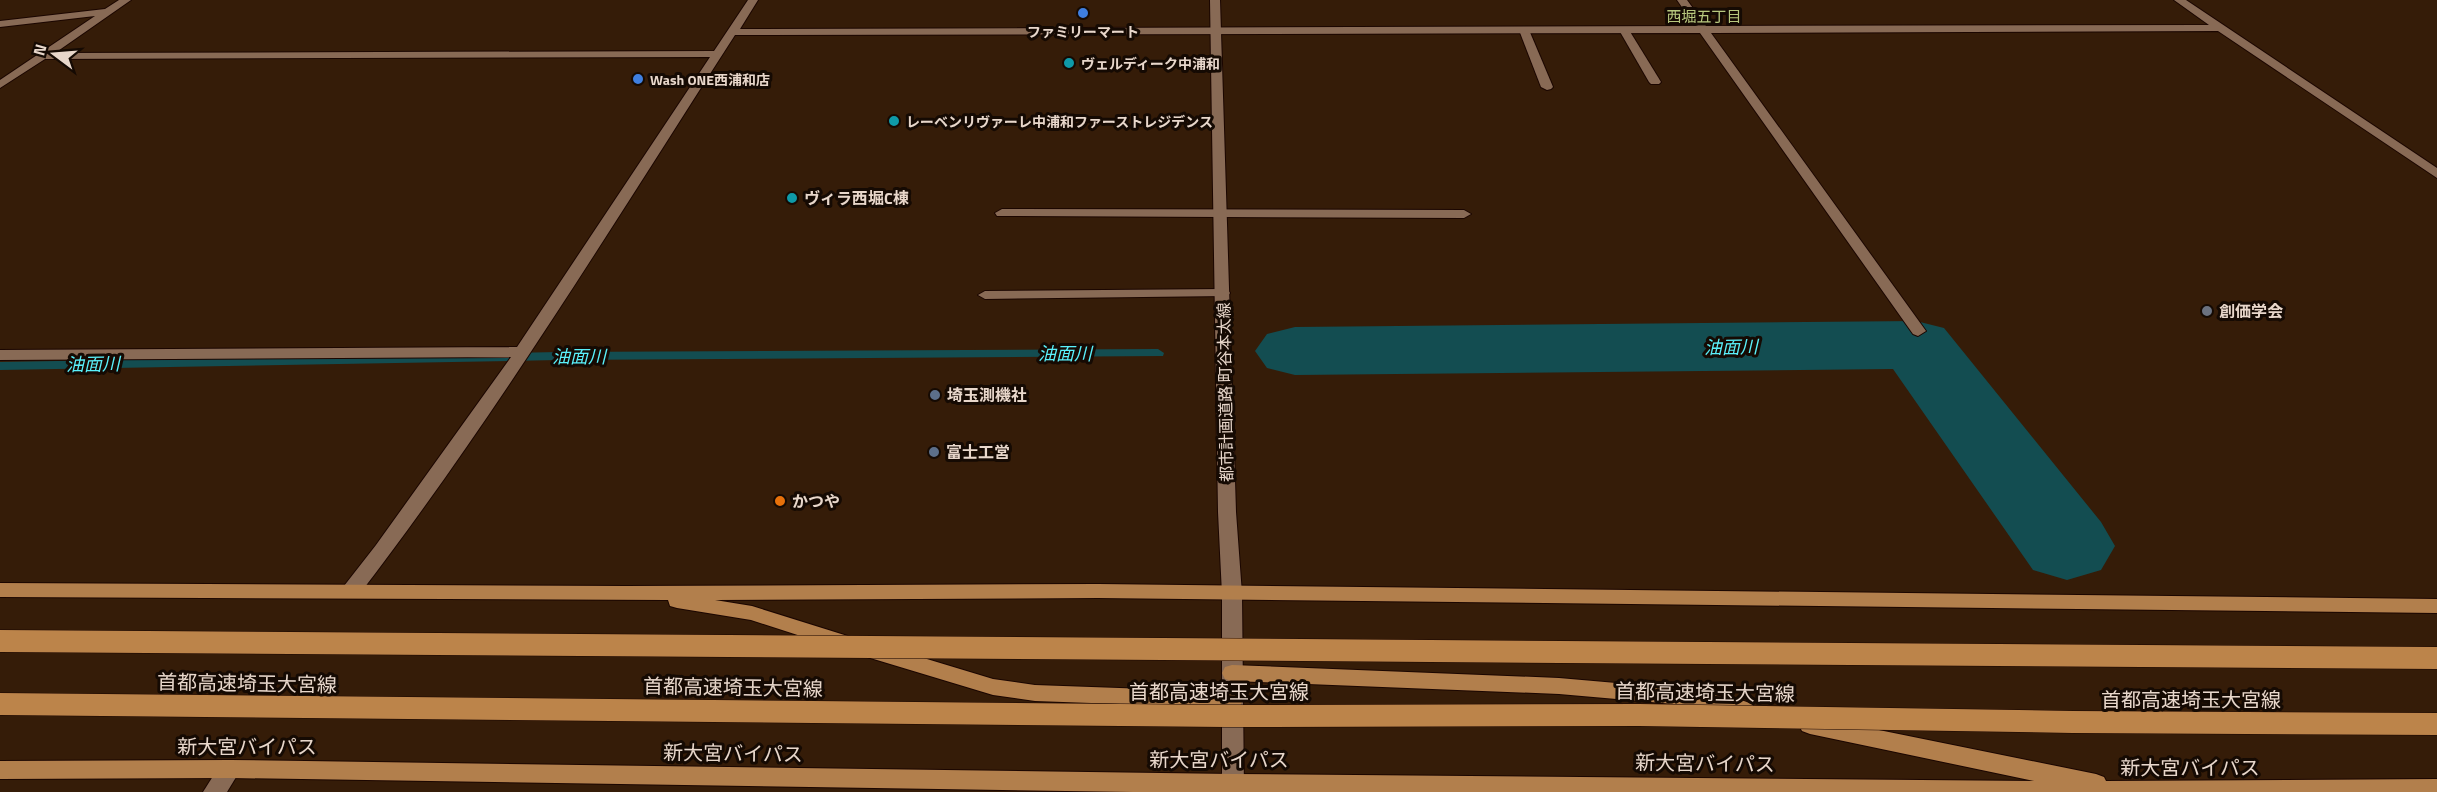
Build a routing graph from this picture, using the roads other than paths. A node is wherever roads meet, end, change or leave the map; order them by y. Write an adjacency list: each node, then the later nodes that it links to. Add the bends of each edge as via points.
1 (126, 0): 6 (street)
2 (753, 0): 12 (street)
3 (1215, 0): 13 (street, 都市計画道路 町谷本太線)
4 (1682, 0): 9 (street)
5 (2180, 0): 8 (street)
6 (108, 12): 7 (street); 15 (street)
7 (0, 24)
8 (2222, 28): 9 (street); 19 (street)
9 (1704, 29): 11 (street); 25 (street)
10 (1524, 30): 11 (street); 13 (street); 18 (street)
11 (1624, 30): 16 (street)
12 (731, 32): 13 (street); 14 (street)
13 (1216, 32): 21 (street, 都市計画道路 町谷本太線)
14 (717, 54): 15 (street); 27 (street)
15 (44, 56): 17 (street)
16 (1655, 82)
17 (0, 85)
18 (1547, 87)
19 (2437, 174)
20 (1002, 213): 21 (street)
21 (1221, 213): 22 (street); 23 (street, 都市計画道路 町谷本太線)
22 (1464, 214)
23 (1223, 293): 24 (street); 31 (street, 都市計画道路 町谷本太線)
24 (986, 295)
25 (1918, 331)
26 (0, 355): 27 (street)
27 (520, 355): 29 (street)
28 (0, 590): 29 (highway)
29 (351, 591): 30 (highway)
30 (626, 593): 31 (highway); 36 (highway, via 752,613 993,687 1035,693)
31 (1232, 594): 32 (highway); 35 (street, 都市計画道路 町谷本太線)
32 (2437, 606)
33 (0, 641): 34 (highway, bridge)
34 (2437, 658)
35 (1232, 672): 36 (street, 都市計画道路 町谷本太線); 43 (highway, via 1452,680 1685,697)
36 (1232, 700): 41 (street, 都市計画道路 町谷本太線)
37 (0, 704): 38 (highway, 首都高速埼玉大宮線, bridge)
38 (2437, 724)
39 (230, 769): 40 (highway, 新大宮バイパス); 41 (highway, 新大宮バイパス); 44 (street)
40 (0, 770)
41 (1233, 788): 43 (highway, 新大宮バイパス)
42 (2437, 789): 43 (highway, 新大宮バイパス)
43 (2135, 791)
44 (214, 792)

